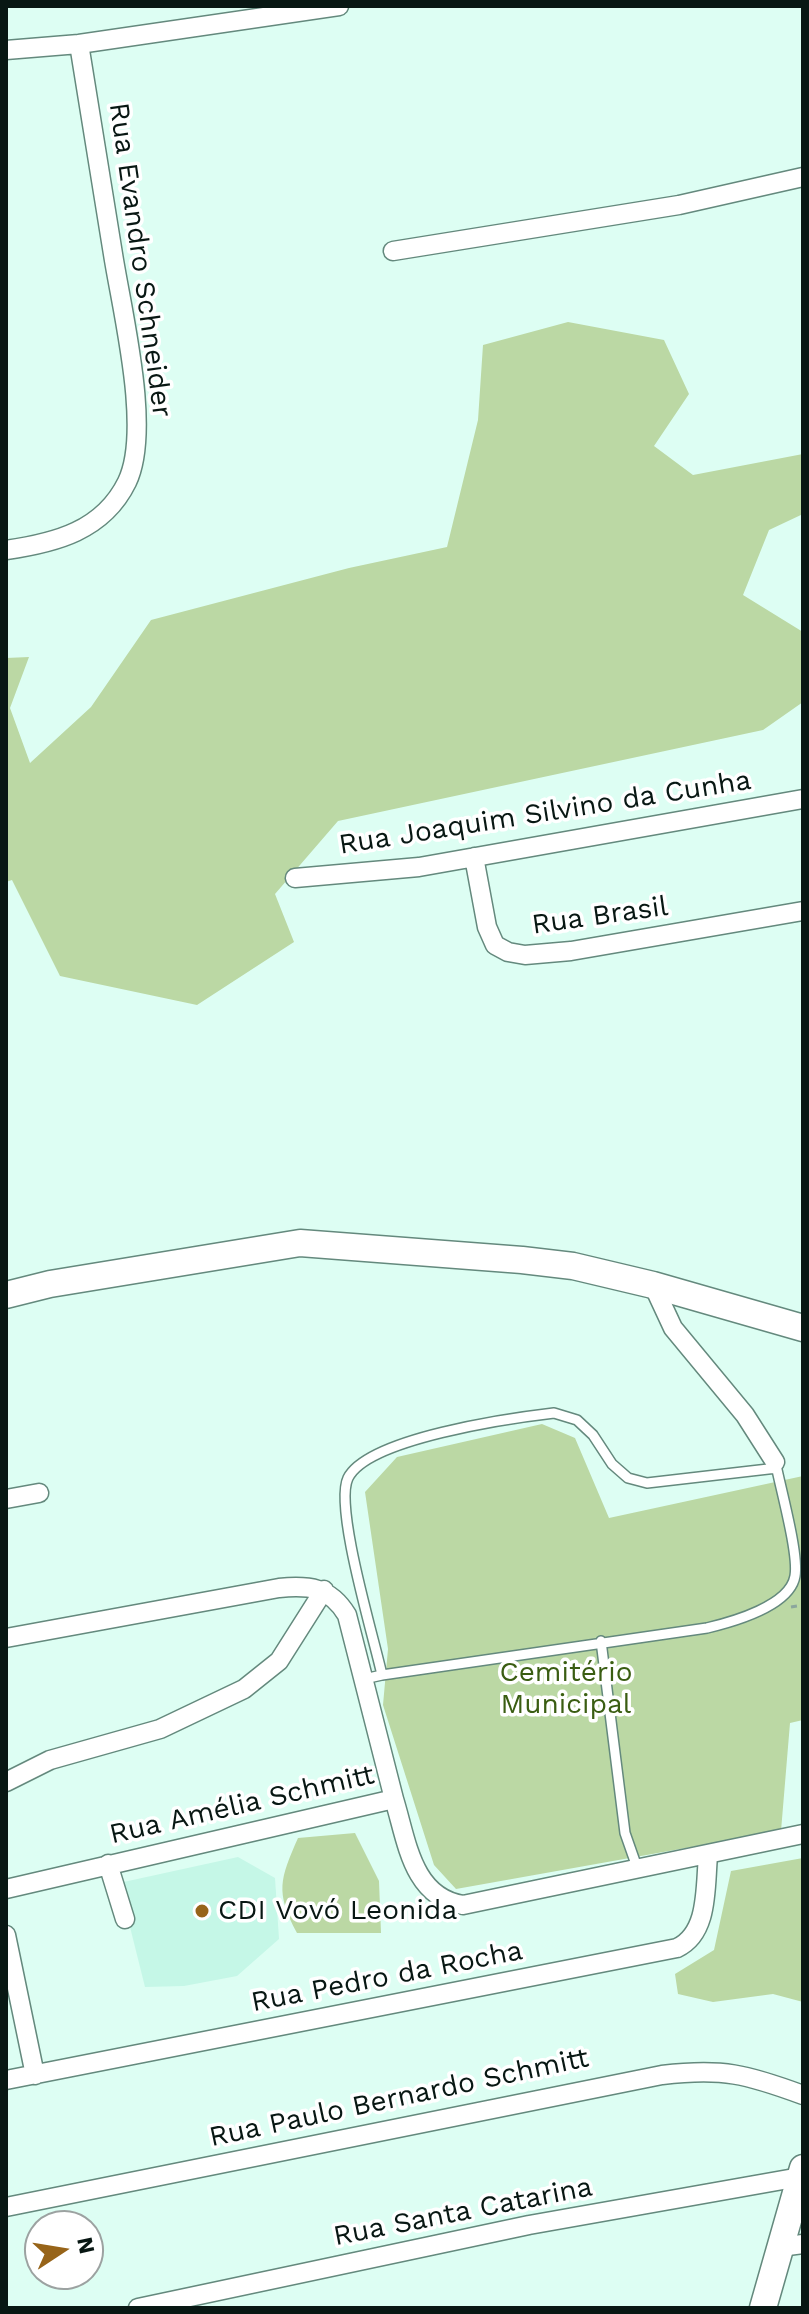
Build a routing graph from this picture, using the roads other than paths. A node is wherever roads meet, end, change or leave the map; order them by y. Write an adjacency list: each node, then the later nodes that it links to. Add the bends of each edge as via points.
1 (339, 6): 2 (street)
2 (79, 44): 3 (street); 6 (street, Rua Evandro Schneider, via 129,353 137,443 127,482 105,515 79,533)
3 (6, 50)
4 (803, 177): 5 (street, via 679,205)
5 (393, 251)
6 (6, 550)
7 (803, 799): 8 (street, Rua Joaquim Silvino da Cunha)
8 (474, 857): 9 (street, Rua Joaquim Silvino da Cunha, via 364,874); 10 (street, Rua Brasil, via 495,945 525,955)
9 (295, 878)
10 (803, 911)
11 (6, 1276): 12 (street)
12 (50, 1284): 13 (street, via 300,1243 573,1266); 14 (street)
13 (653, 1285): 15 (street); 16 (street, via 673,1328 736,1403)
14 (6, 1295)
15 (803, 1328)
16 (776, 1465): 21 (lane, via 796,1563 795,1579 785,1593 732,1622); 22 (lane, via 647,1483 628,1478 612,1464 577,1420 554,1413 408,1441 382,1451 348,1478 344,1500)
17 (39, 1493): 18 (street)
18 (6, 1499)
19 (324, 1590): 20 (street, via 279,1588); 22 (street, via 347,1615); 23 (street, via 279,1661 244,1689 160,1729 59,1757)
20 (6, 1638)
21 (601, 1641): 22 (lane); 28 (lane, via 625,1833)
22 (373, 1677): 24 (street)
23 (6, 1782)
24 (394, 1799): 27 (street, Rua Amélia Schmitt); 28 (street, Rua Amélia Schmitt, via 413,1865 434,1894 449,1902 482,1903)
25 (803, 1834): 26 (street, Rua Amélia Schmitt)
26 (708, 1856): 28 (street, Rua Amélia Schmitt); 32 (street, Rua Pedro da Rocha, via 700,1923 688,1943 677,1948)
27 (108, 1864): 29 (street, Rua Amélia Schmitt); 30 (street)
28 (638, 1870)
29 (6, 1889)
30 (125, 1919)
31 (6, 1935): 32 (street)
32 (35, 2075): 33 (street, Rua Pedro da Rocha)
33 (6, 2080)
34 (803, 2095): 36 (street, Rua Paulo Bernardo Schmitt, via 732,2072 662,2075)
35 (802, 2172): 37 (street); 38 (street, Rua Santa Catarina)
36 (6, 2207)
37 (792, 2246): 39 (street)
38 (138, 2308)
39 (763, 2308)

